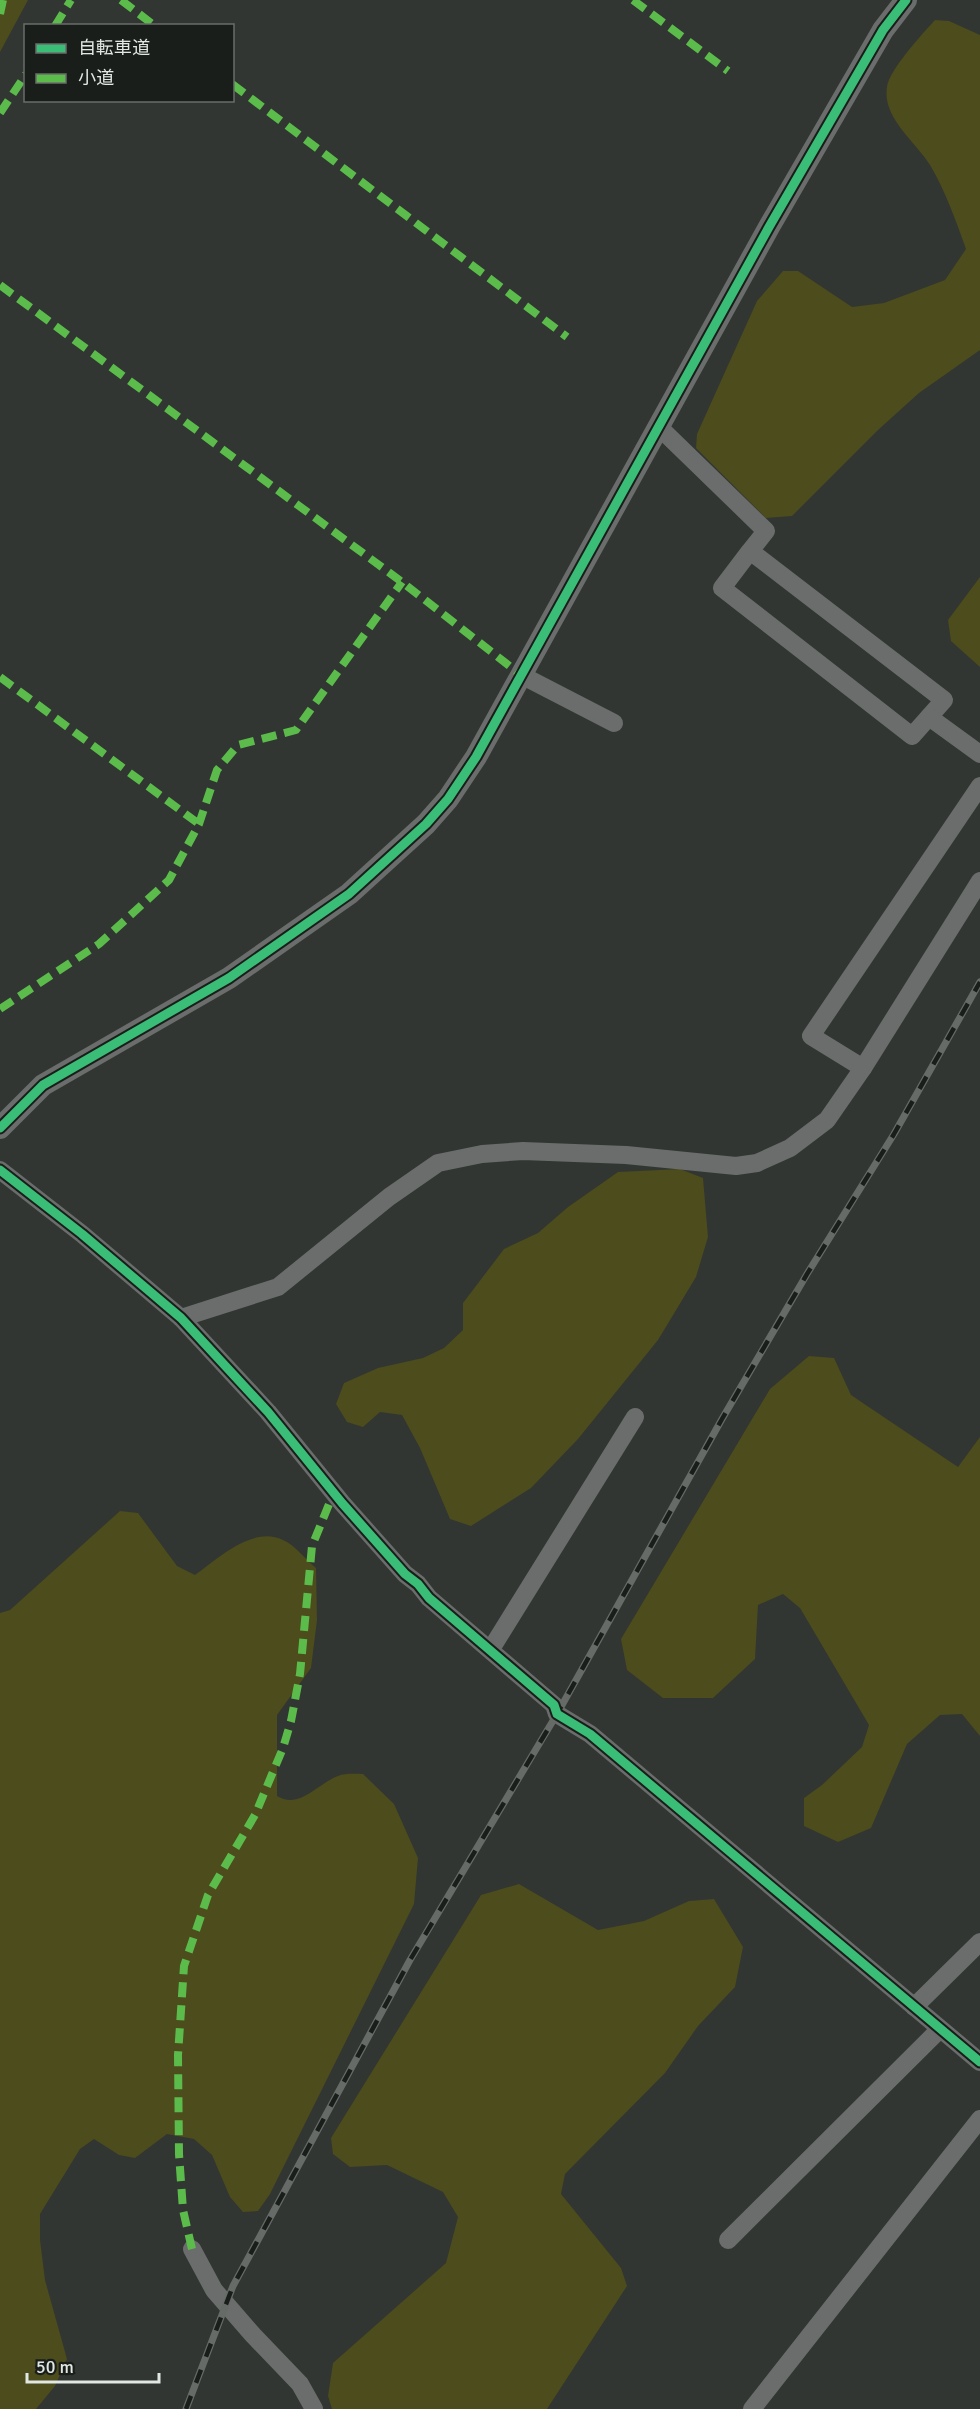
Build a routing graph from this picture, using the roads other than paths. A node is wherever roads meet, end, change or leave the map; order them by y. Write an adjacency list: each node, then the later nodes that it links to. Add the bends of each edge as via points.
1 (906, 0): 2 (street, via 883,30 769,227)
2 (659, 427): 3 (street, via 766,531); 4 (street)
3 (750, 551): 5 (street, via 944,700); 5 (street, via 722,588 912,736)
4 (521, 675): 6 (street); 11 (street, via 448,799 349,894 229,978 43,1085)
5 (929, 717): 7 (street)
6 (614, 723)
7 (980, 754)
8 (980, 786): 10 (street, via 811,1036)
9 (980, 881): 10 (street)
10 (863, 1068): 13 (street, via 827,1120 790,1148 757,1162 736,1166 626,1155 523,1151 438,1163 389,1197 278,1287)
11 (0, 1128)
12 (0, 1170): 13 (street)
13 (181, 1318): 15 (street, via 268,1412 405,1574)
14 (635, 1417): 15 (street)
15 (491, 1648): 17 (street, via 554,1705 557,1714 590,1734)
16 (980, 1942): 17 (street)
17 (914, 2007): 18 (street)
18 (940, 2029): 19 (street); 21 (street)
19 (980, 2062)
20 (980, 2120): 24 (street)
21 (728, 2240)
22 (192, 2248): 23 (street, via 214,2290 300,2384)
23 (314, 2409)
24 (752, 2409)

